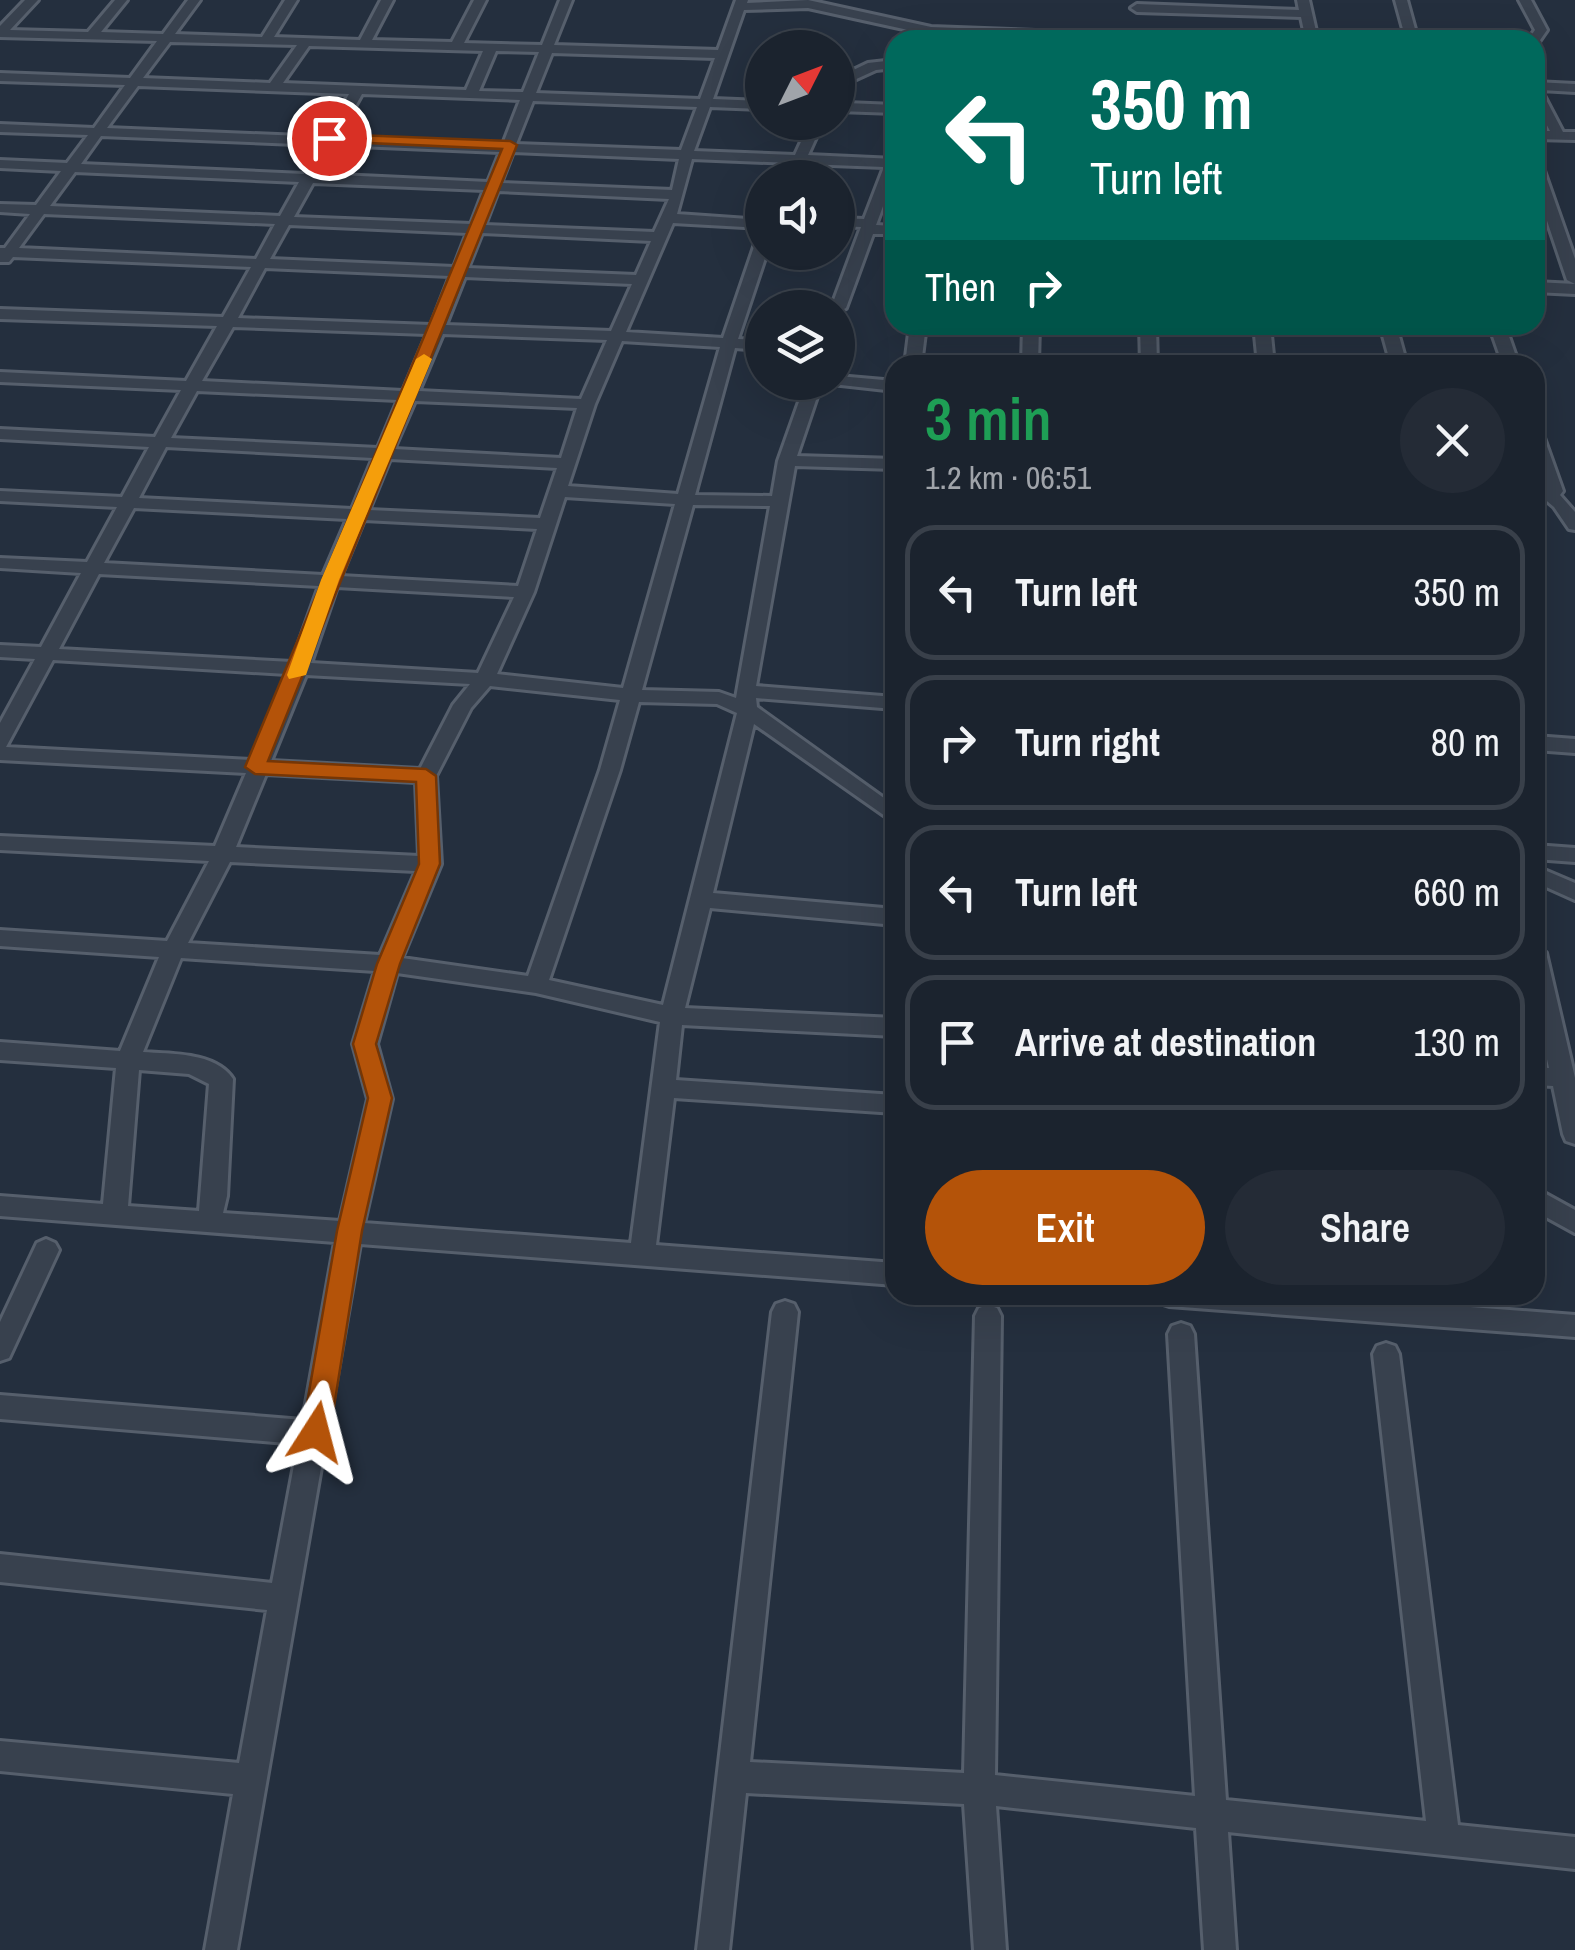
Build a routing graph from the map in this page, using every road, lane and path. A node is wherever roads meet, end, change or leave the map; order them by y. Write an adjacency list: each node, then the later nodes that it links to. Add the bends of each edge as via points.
1 (32, 0): 18 (street)
2 (121, 0): 19 (street)
3 (194, 0): 20 (street)
4 (290, 0): 21 (street)
5 (388, 0): 23 (street)
6 (480, 0): 24 (street)
7 (566, 0): 26 (street)
8 (1401, 0): 16 (street)
9 (1526, 0): 17 (street)
10 (741, 4): 12 (street); 27 (street)
11 (1137, 4): 13 (street); 15 (street)
12 (846, 7): 14 (street)
13 (1304, 7)
14 (927, 30)
15 (1138, 30)
16 (1409, 30)
17 (1541, 30)
18 (1, 33): 19 (street)
19 (93, 34): 20 (street)
20 (166, 36): 21 (street); 31 (street)
21 (266, 40): 22 (street)
22 (306, 41): 23 (street); 32 (street)
23 (364, 43): 24 (street)
24 (456, 46): 25 (street)
25 (491, 47): 26 (street); 36 (street)
26 (544, 48): 27 (street); 37 (street)
27 (721, 54): 38 (street)
28 (885, 65): 29 (street)
29 (855, 75)
30 (0, 78): 31 (street)
31 (136, 82): 32 (street); 44 (street)
32 (274, 87): 35 (street)
33 (1575, 88): 34 (street)
34 (1545, 89)
35 (358, 90): 36 (street); 48 (street)
36 (472, 94): 37 (street)
37 (528, 96): 38 (street); 49 (street)
38 (704, 102): 39 (street); 50 (street)
39 (745, 103)
40 (855, 108): 41 (street)
41 (885, 109)
42 (1545, 109): 46 (street)
43 (0, 128): 44 (street)
44 (99, 132): 48 (street); 55 (street)
45 (1545, 135): 46 (street)
46 (1559, 136): 47 (street)
47 (1575, 136)
48 (332, 140): 49 (street); 56 (street)
49 (510, 145): 50 (street); 58 (street)
50 (686, 152): 51 (street); 60 (street)
51 (786, 160)
52 (855, 162): 53 (street)
53 (885, 163)
54 (0, 164): 55 (street)
55 (70, 167): 56 (street); 62 (street)
56 (305, 180): 58 (street); 64 (street)
57 (885, 183): 67 (street)
58 (492, 188): 60 (street); 68 (street)
59 (1545, 194): 76 (street)
60 (678, 195): 63 (street)
61 (0, 208): 62 (street)
62 (39, 210): 64 (street); 71 (street)
63 (668, 218): 65 (street); 70 (street)
64 (282, 221): 68 (street); 72 (street)
65 (745, 223)
66 (855, 224): 67 (street)
67 (868, 226): 69 (street); 79 (street)
68 (478, 228): 70 (street); 74 (street)
69 (885, 229)
70 (661, 237): 75 (street)
71 (3, 257): 72 (street)
72 (259, 263): 74 (street); 81 (street)
73 (753, 270): 84 (street)
74 (458, 272): 75 (street); 82 (street)
75 (640, 280): 83 (street)
76 (1575, 280)
77 (1545, 288): 78 (street)
78 (1575, 289)
79 (845, 290)
80 (0, 314): 81 (street)
81 (227, 322): 82 (street); 88 (street)
82 (436, 329): 83 (street); 90 (street)
83 (619, 336): 84 (street); 92 (street)
84 (728, 343): 85 (street); 104 (street)
85 (745, 344)
86 (0, 377): 88 (street)
87 (855, 383): 89 (street)
88 (192, 385): 90 (street); 94 (street)
89 (885, 385)
90 (408, 396): 92 (street); 95 (street)
91 (808, 400): 96 (street)
92 (587, 404): 97 (street)
93 (0, 434): 94 (street)
94 (159, 444): 95 (street); 106 (street)
95 (382, 455): 97 (street); 107 (street)
96 (787, 461): 98 (street); 105 (street)
97 (568, 463): 100 (street)
98 (885, 464)
99 (1545, 490): 102 (street)
100 (559, 491): 104 (street); 108 (street)
101 (1545, 491): 109 (street)
102 (1575, 494)
103 (0, 496): 106 (street)
104 (686, 500): 105 (street); 118 (street)
105 (780, 500): 119 (street)
106 (128, 502): 107 (street); 111 (street)
107 (360, 513): 108 (street); 112 (street)
108 (548, 524): 113 (street)
109 (1575, 525)
110 (0, 563): 111 (street)
111 (92, 568): 112 (street); 115 (street)
112 (330, 580): 113 (street); 116 (street)
113 (524, 592): 117 (street)
114 (0, 651): 115 (street)
115 (48, 653): 116 (street); 121 (street)
116 (299, 669): 117 (street); 125 (street)
117 (485, 680): 118 (street); 126 (street, via 463,705)
118 (632, 693): 119 (street); 140 (street)
119 (747, 700): 120 (street); 127 (street); 135 (street)
120 (885, 702)
121 (0, 742)
122 (1545, 744): 123 (street)
123 (1575, 746)
124 (0, 753): 125 (street)
125 (255, 767): 126 (street); 131 (street)
126 (426, 776): 132 (street)
127 (885, 807)
128 (0, 843): 131 (street)
129 (1545, 852): 130 (street)
130 (1575, 854)
131 (222, 856): 132 (street); 138 (street)
132 (430, 864): 139 (street)
133 (1545, 878): 134 (street)
134 (1575, 892)
135 (700, 900): 136 (street); 142 (street)
136 (885, 916)
137 (0, 938): 138 (street)
138 (174, 948): 139 (street); 145 (street)
139 (388, 964): 140 (street); 156 (street, via 365,1044 380,1098)
140 (536, 984): 142 (street)
141 (1545, 998): 147 (street)
142 (672, 1016): 143 (street); 148 (street)
143 (885, 1027)
144 (0, 1051): 145 (street)
145 (128, 1060): 153 (street); 154 (street, via 192,1065 221,1079)
146 (1545, 1077): 147 (street)
147 (1563, 1078): 150 (street)
148 (665, 1088): 149 (street); 158 (street)
149 (885, 1103)
150 (1575, 1134)
151 (1545, 1204): 155 (street)
152 (0, 1206): 153 (street)
153 (115, 1213): 154 (street)
154 (209, 1220): 156 (street)
155 (1575, 1222)
156 (350, 1231): 158 (street); 168 (street)
157 (46, 1250): 165 (street)
158 (642, 1254): 159 (street)
159 (885, 1273)
160 (1300, 1305): 163 (street)
161 (785, 1312): 172 (street)
162 (988, 1316): 174 (street)
163 (1575, 1326)
164 (1181, 1334): 175 (street)
165 (0, 1350)
166 (1386, 1354): 176 (street)
167 (0, 1406): 168 (street)
168 (316, 1432): 170 (street)
169 (0, 1568): 170 (street)
170 (285, 1598): 173 (street)
171 (0, 1756): 173 (street)
172 (734, 1777): 174 (street); 179 (street)
173 (254, 1780): 178 (street)
174 (979, 1789): 175 (street); 180 (street)
175 (1213, 1815): 176 (street); 181 (street)
176 (1444, 1838): 177 (street)
177 (1575, 1852)
178 (222, 1950)
179 (713, 1950)
180 (990, 1950)
181 (1220, 1950)

